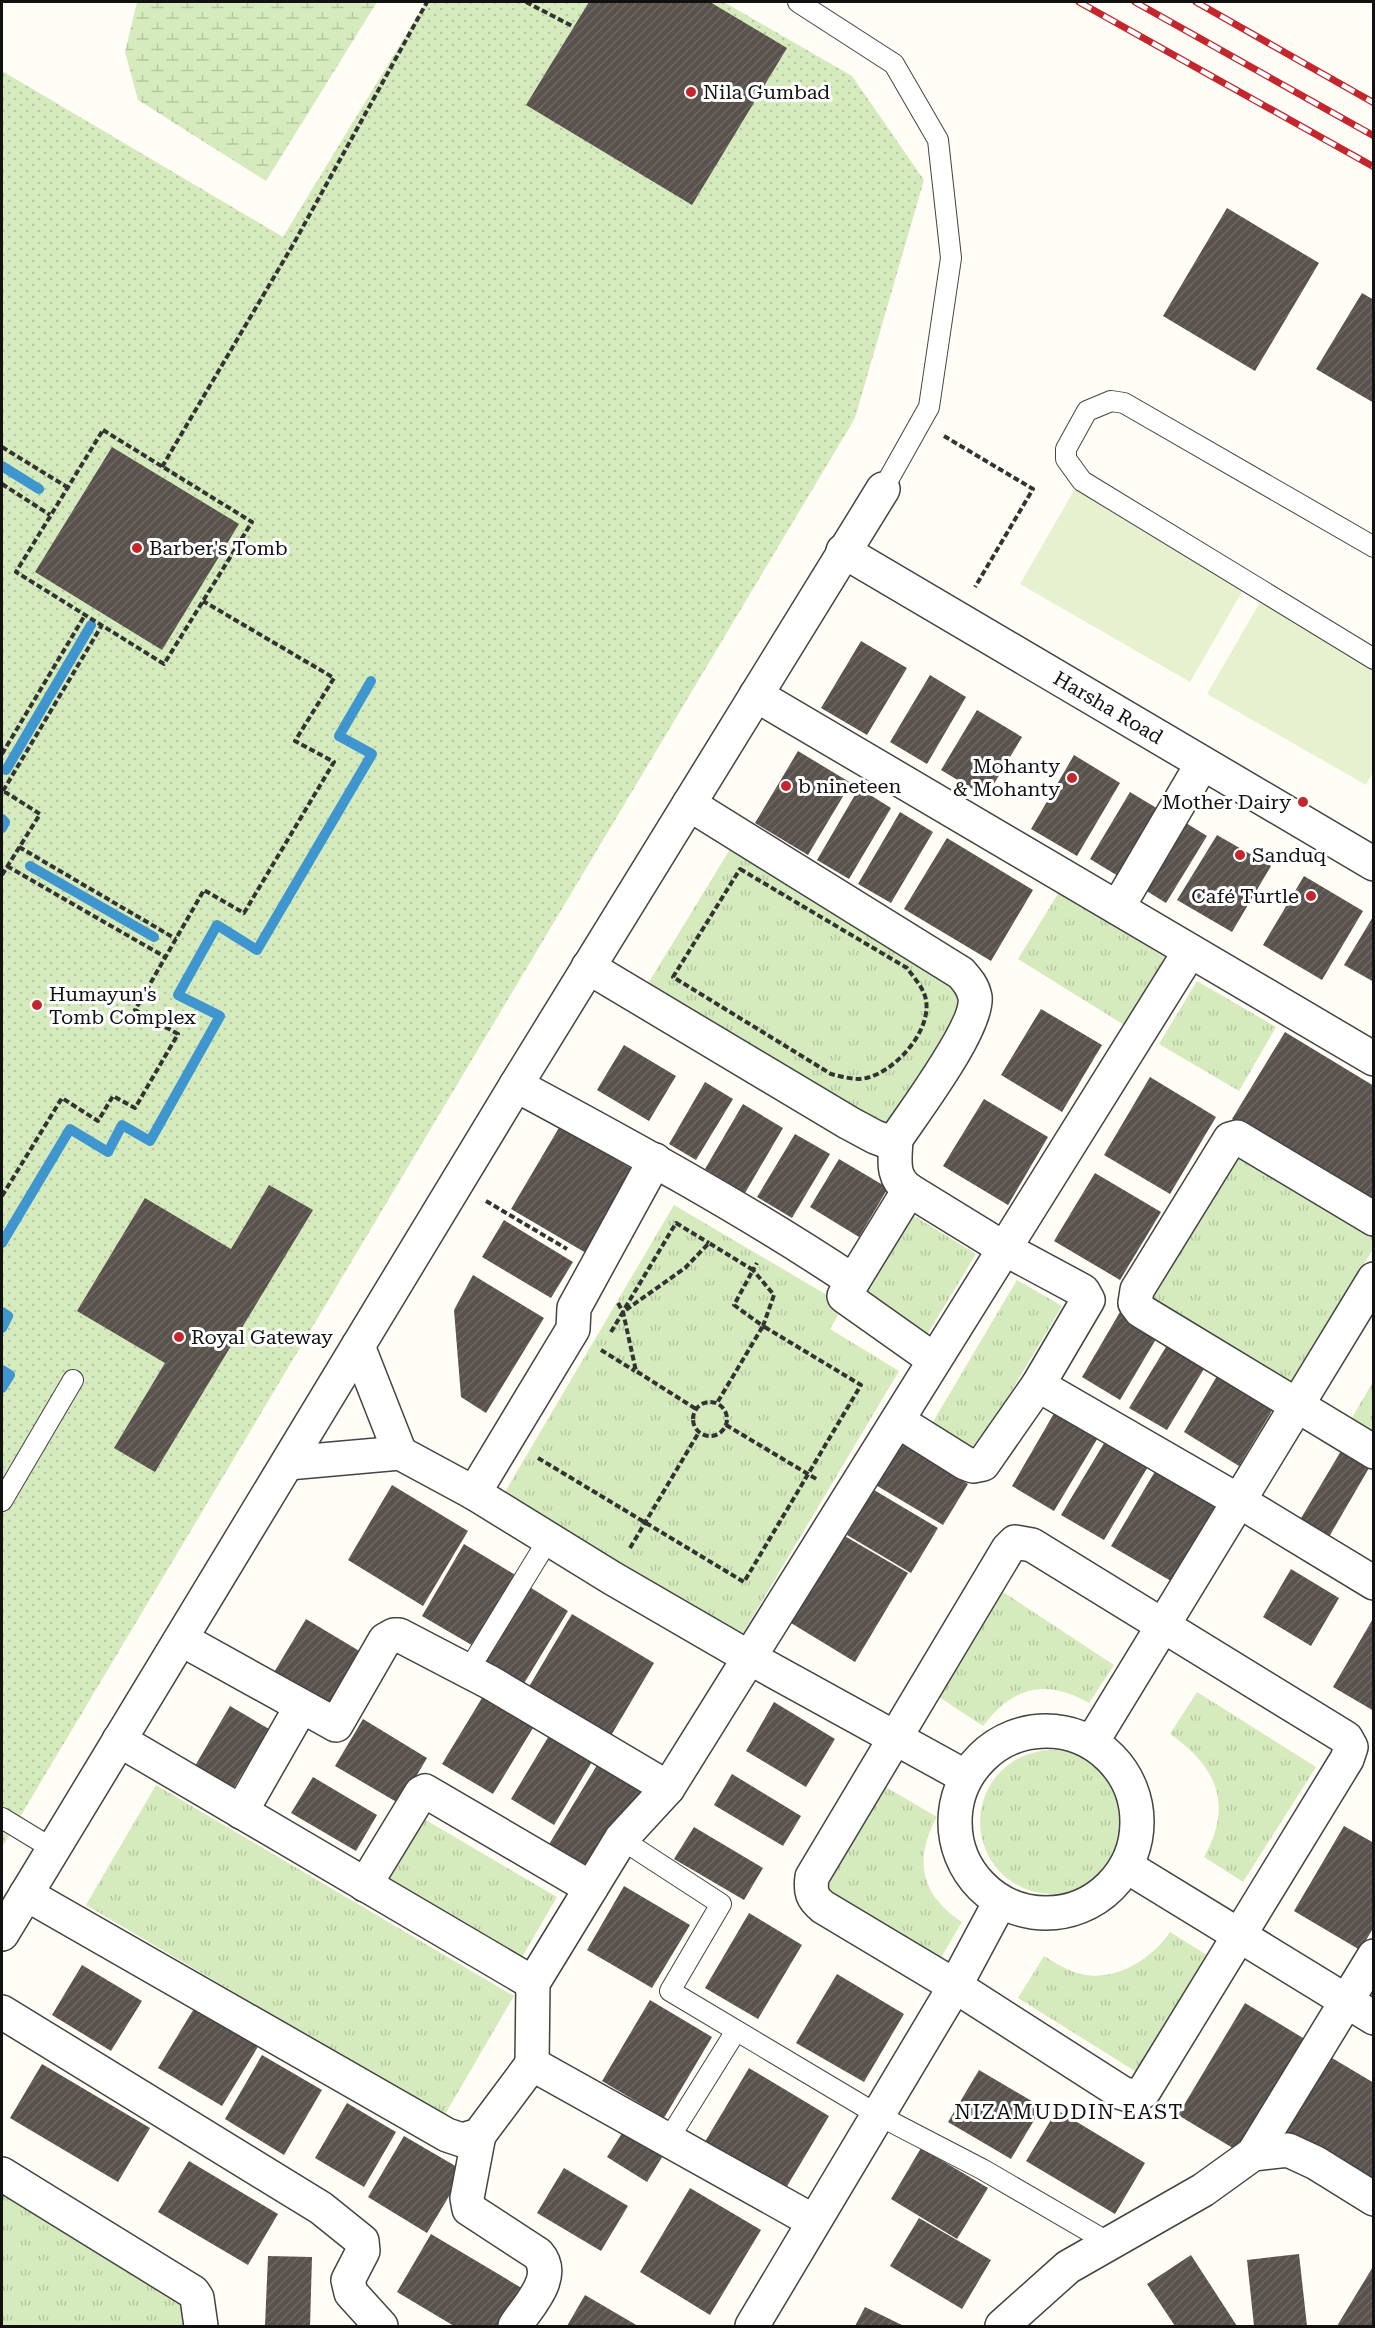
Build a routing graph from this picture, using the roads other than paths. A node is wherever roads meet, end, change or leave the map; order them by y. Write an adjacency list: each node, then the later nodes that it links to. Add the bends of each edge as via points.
1 (798, 2): 2 (lane, via 894,64 938,140 951,258 929,407)
2 (884, 489): 4 (street)
3 (1374, 547): 5 (lane, via 1124,403 1111,401 1087,411 1066,449 1066,459 1082,481)
4 (843, 551): 6 (street); 7 (street, Harsha Road)
5 (1374, 659)
6 (756, 695): 8 (street); 10 (street)
7 (1202, 764): 9 (street, Harsha Road); 10 (street)
8 (689, 804): 12 (street); 15 (street, via 961,973 971,984 975,999 973,1015 944,1068)
9 (1374, 864)
10 (1118, 907): 11 (street)
11 (1190, 951): 13 (street); 19 (street)
12 (588, 967): 14 (street); 15 (street, via 849,1123 886,1141)
13 (1374, 1059)
14 (516, 1085): 16 (street); 22 (street)
15 (896, 1139): 17 (street, via 895,1174)
16 (656, 1160): 21 (street); 31 (street, via 574,1308 573,1329)
17 (909, 1190): 19 (street); 21 (street)
18 (1374, 1219): 26 (street, via 1237,1137 1230,1139 1137,1290 1136,1303 1141,1311)
19 (1005, 1249): 23 (street); 25 (street, via 1088,1296)
20 (1374, 1279): 26 (street)
21 (853, 1281): 23 (street, via 844,1296)
22 (358, 1346): 29 (street); 30 (street)
23 (933, 1359): 27 (street)
24 (73, 1380): 32 (lane)
25 (1038, 1385): 27 (street, via 979,1466 965,1463); 33 (street)
26 (1296, 1407): 28 (street); 33 (street)
27 (898, 1421): 38 (street)
28 (1374, 1452)
29 (400, 1453): 30 (street); 31 (street)
30 (288, 1463): 37 (street)
31 (474, 1493): 34 (street)
32 (2, 1501)
33 (1239, 1501): 35 (street); 36 (street)
34 (548, 1540): 38 (street); 39 (lane)
35 (1374, 1584)
36 (1162, 1625): 41 (street, via 1032,1545 1015,1542); 43 (street); 56 (street, via 1346,1738 1351,1747)
37 (181, 1639): 40 (street); 42 (street)
38 (750, 1658): 41 (street); 45 (street)
39 (468, 1671): 40 (street, via 394,1635 385,1640 336,1725); 45 (street)
40 (301, 1707): 46 (street)
41 (895, 1739): 44 (street); 59 (street, via 812,1877 811,1890 823,1907)
42 (119, 1740): 46 (street); 49 (street)
43 (1092, 1742): 44 (street, via 1064,1732 1036,1730 1007,1738 983,1754); 50 (street, via 1114,1759 1130,1783 1137,1810 1136,1839)
44 (966, 1777): 54 (street, via 956,1804 955,1833 963,1860 978,1884)
45 (668, 1788): 48 (street)
46 (240, 1812): 51 (street)
47 (2, 1818): 49 (lane)
48 (621, 1839): 52 (street); 62 (lane, via 720,1904 670,1991)
49 (53, 1849): 53 (street)
50 (1126, 1866): 54 (street, via 1109,1889 1075,1908 1057,1913 1027,1912); 56 (street)
51 (365, 1885): 52 (street, via 425,1791); 58 (street)
52 (591, 1888): 58 (street)
53 (26, 1894): 55 (street); 65 (street, via 447,2135 462,2140)
54 (1000, 1902): 59 (street)
55 (2, 1934)
56 (1241, 1936): 59 (street, via 1144,2091 1135,2097 1122,2093); 60 (street)
57 (1374, 1956): 60 (street)
58 (533, 1983): 63 (street)
59 (955, 1986): 64 (street)
60 (1360, 2010): 67 (street)
61 (2, 2012): 73 (street, via 321,2208 362,2241 363,2251 348,2280 351,2293)
62 (736, 2031): 64 (lane); 66 (lane)
63 (532, 2064): 65 (street); 66 (street)
64 (878, 2115): 70 (street); 71 (lane)
65 (479, 2135): 74 (street, via 467,2198 469,2209 538,2254 546,2270 544,2281)
66 (668, 2140): 70 (street)
67 (1252, 2154): 69 (street, via 1288,2151 1316,2163); 71 (street, via 1203,2190)
68 (2, 2174): 72 (street, via 194,2292)
69 (1374, 2199)
70 (813, 2221): 75 (street)
71 (1112, 2244): 76 (street, via 1068,2267)
72 (201, 2326)
73 (381, 2326)
74 (515, 2326)
75 (752, 2326)
76 (1002, 2326)

